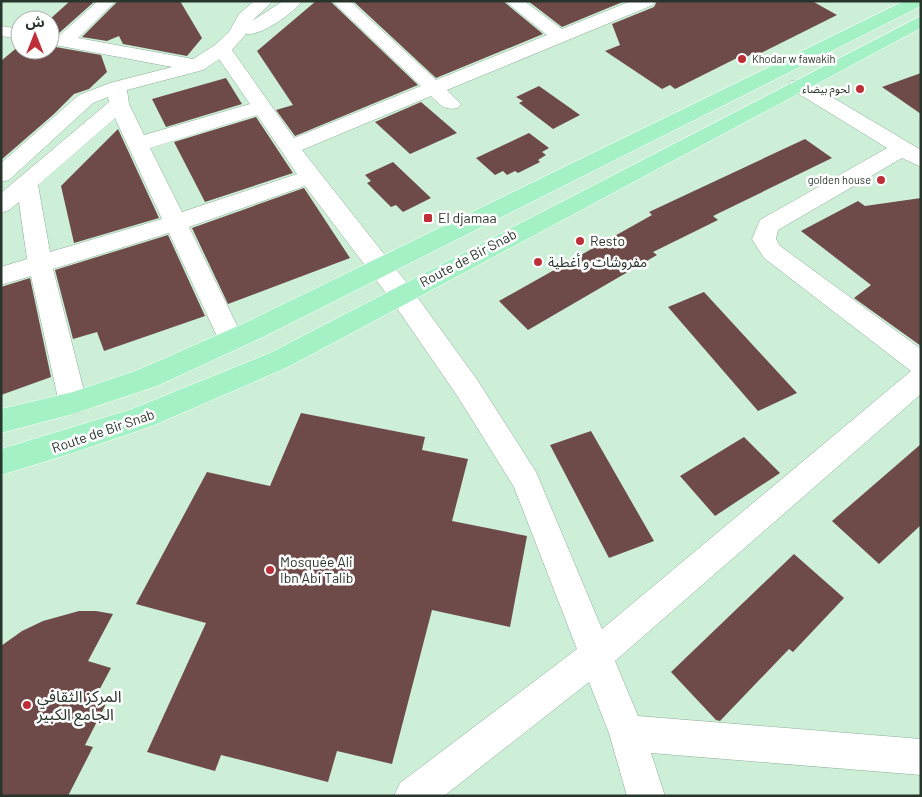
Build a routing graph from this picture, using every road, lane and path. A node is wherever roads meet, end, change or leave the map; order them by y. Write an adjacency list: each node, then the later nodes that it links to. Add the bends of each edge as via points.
1 (108, 1): 11 (street)
2 (265, 1): 9 (street, via 245,18)
3 (294, 1): 9 (street, via 266,22)
4 (340, 1): 16 (street)
5 (513, 1): 10 (street)
6 (647, 1): 10 (street, via 591,31)
7 (918, 1): 29 (main road)
8 (921, 21): 15 (main road, Route de Bir Snab)
9 (237, 34): 13 (street)
10 (560, 36): 16 (street)
11 (60, 37)
12 (60, 41): 14 (street)
13 (222, 49): 14 (street); 19 (street)
14 (196, 66): 17 (street)
15 (798, 85): 22 (street); 31 (main road, Route de Bir Snab)
16 (434, 88): 18 (street); 21 (street)
17 (118, 95): 20 (street); 23 (street, via 86,99); 25 (street)
18 (451, 104)
19 (261, 107): 20 (street); 21 (street)
20 (139, 144): 27 (street)
21 (290, 147): 24 (street)
22 (911, 154): 33 (street, via 768,226 764,239 772,252)
23 (1, 175)
24 (310, 177): 27 (street); 29 (street)
25 (27, 182): 26 (street); 28 (street)
26 (1, 205)
27 (175, 223): 28 (street); 32 (street)
28 (40, 264): 30 (street); 35 (street)
29 (379, 267): 31 (street); 32 (main road)
30 (1, 276)
31 (401, 294): 37 (main road, Route de Bir Snab, via 207,394 68,445); 38 (street, via 468,389 526,481)
32 (231, 340): 35 (main road, via 147,378)
33 (921, 364)
34 (921, 378): 38 (street)
35 (73, 403): 36 (main road)
36 (1, 421)
37 (1, 462)
38 (597, 655): 39 (street); 41 (street)
39 (627, 733): 40 (street); 42 (street)
40 (921, 757)
41 (413, 796)
42 (646, 796)

